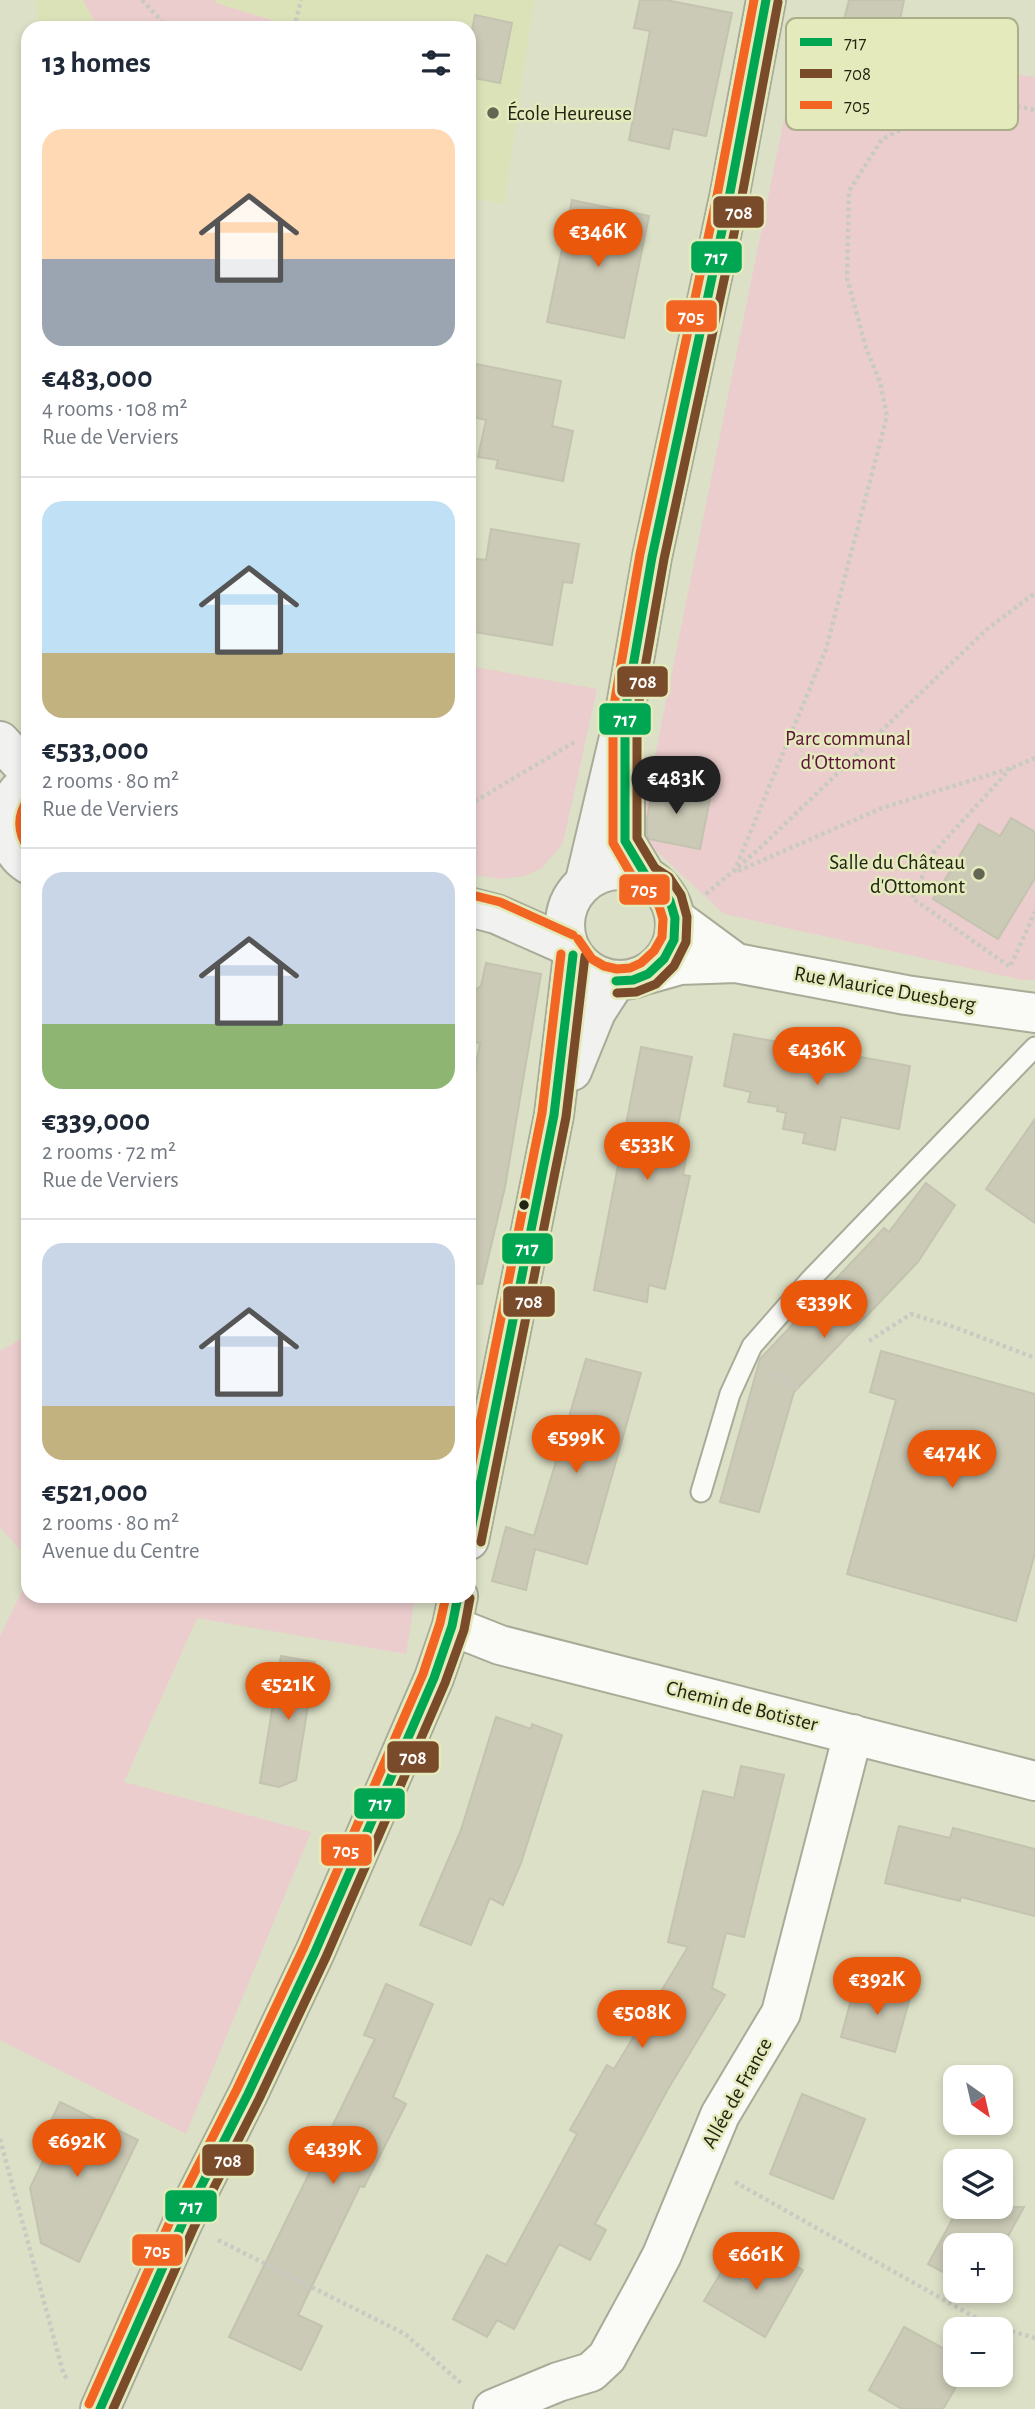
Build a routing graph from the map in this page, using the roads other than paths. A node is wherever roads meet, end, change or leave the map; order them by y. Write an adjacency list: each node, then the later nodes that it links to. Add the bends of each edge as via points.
1 (766, 0): 2 (street, via 652,557)
2 (625, 712): 5 (street, via 625,841); 6 (street)
3 (14, 762): 4 (street, via 20,787 9,800 3,831)
4 (21, 860)
5 (646, 876): 6 (street, via 625,870 604,872); 8 (street, via 660,886)
6 (583, 884): 7 (street, via 541,905); 9 (street, via 569,903 564,923)
7 (482, 911): 9 (street)
8 (676, 918): 10 (street, Rue Maurice Duesberg); 11 (street, via 674,940 664,959)
9 (570, 951): 11 (street, via 599,977); 14 (street)
10 (736, 963): 11 (street, Rue Maurice Duesberg, via 680,965); 12 (street, Rue Maurice Duesberg, via 906,995)
11 (632, 977): 14 (street, via 596,1012)
12 (1035, 1013)
13 (1035, 1047): 15 (lane, via 752,1346 730,1394)
14 (554, 1115): 16 (street)
15 (701, 1492)
16 (476, 1505)
17 (455, 1611): 18 (street, Chemin de Botister, via 500,1645); 20 (street, via 434,1678 315,1952 183,2222)
18 (853, 1734): 19 (street, Chemin de Botister); 21 (street, Allée de France, via 781,2013 720,2115 662,2255 607,2357 590,2372)
19 (1035, 1781)
20 (86, 2399)
21 (482, 2401)

